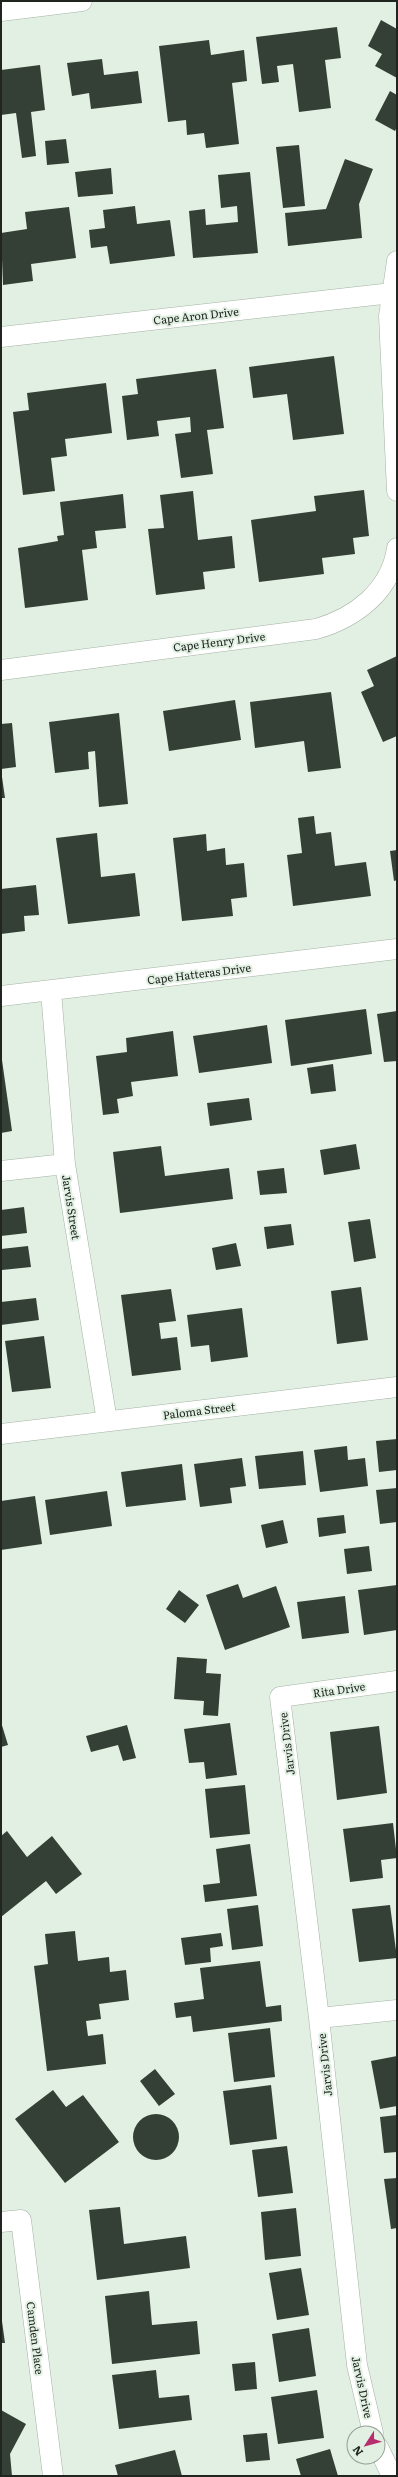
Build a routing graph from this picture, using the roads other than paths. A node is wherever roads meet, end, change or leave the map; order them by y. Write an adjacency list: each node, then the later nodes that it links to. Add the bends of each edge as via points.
1 (82, 1): 2 (street)
2 (1, 11)
3 (397, 261): 4 (street)
4 (392, 293): 5 (street, Cape Aron Drive); 6 (street, via 389,316)
5 (1, 336)
6 (397, 491)
7 (397, 548): 8 (street, Cape Henry Drive, via 386,577 373,596 358,611 337,623 308,630)
8 (1, 670)
9 (397, 949): 10 (street, Cape Hatteras Drive)
10 (51, 991): 11 (street, Cape Hatteras Drive); 12 (street, Jarvis Street)
11 (1, 996)
12 (65, 1164): 13 (street); 15 (street, Jarvis Street)
13 (1, 1171)
14 (397, 1387): 15 (street, Paloma Street)
15 (107, 1421): 16 (street, Paloma Street)
16 (1, 1434)
17 (397, 1681): 18 (street, Rita Drive)
18 (280, 1697): 20 (street, Jarvis Drive)
19 (397, 2010): 20 (street)
20 (319, 2018): 22 (street, Jarvis Drive, via 357,2364)
21 (1, 2222): 24 (street, Camden Place, via 21,2220)
22 (372, 2425)
23 (386, 2464): 25 (street)
24 (53, 2476)
25 (392, 2476)

